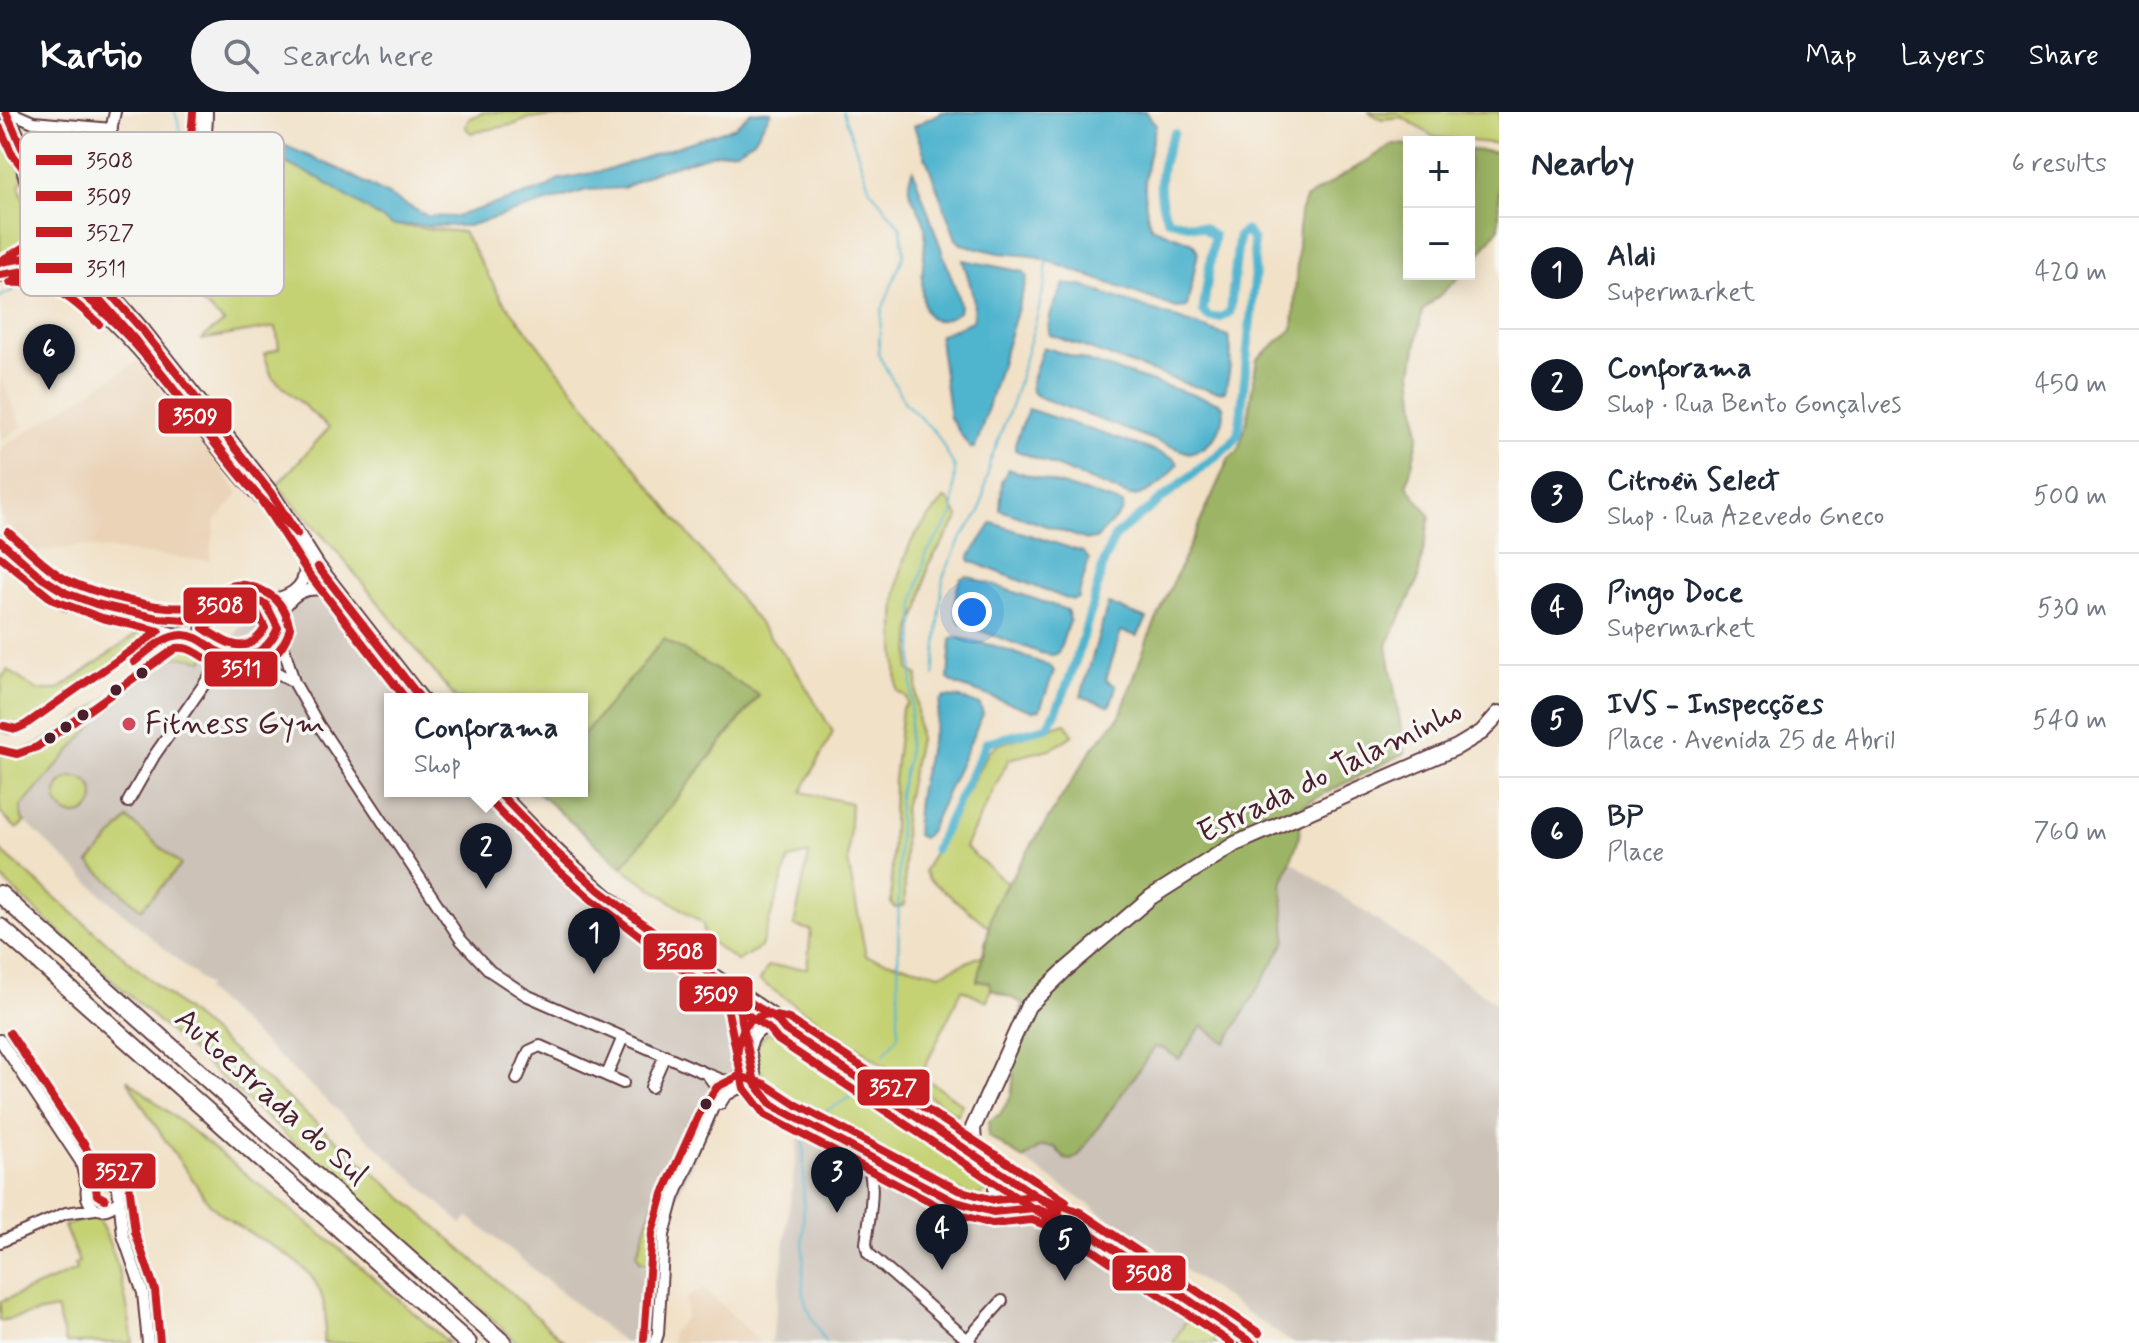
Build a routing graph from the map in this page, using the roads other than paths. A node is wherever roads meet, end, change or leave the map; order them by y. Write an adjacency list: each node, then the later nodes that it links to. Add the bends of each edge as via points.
1 (8, 112): 4 (street); 9 (main road)
2 (115, 112): 5 (street)
3 (205, 112): 8 (main road)
4 (33, 122): 5 (street); 6 (street)
5 (112, 129): 7 (street)
6 (22, 132)
7 (111, 132)
8 (205, 132)
9 (20, 142)
10 (86, 296): 12 (main road, via 123,330 251,488)
11 (112, 296): 12 (main road, via 271,493)
12 (299, 536): 15 (main road); 16 (street, via 301,583 282,597)
13 (0, 541): 17 (street, via 46,581 76,598 169,621)
14 (0, 555): 19 (street, via 66,605)
15 (339, 594): 18 (street, via 306,590 291,599); 23 (main road)
16 (254, 598): 17 (street, via 231,598); 18 (street, via 266,604)
17 (208, 612): 19 (street, via 202,626)
18 (277, 624): 20 (street, via 261,653); 22 (street)
19 (209, 645): 20 (street, via 233,657); 21 (street)
20 (246, 657): 21 (street); 22 (street)
21 (212, 673): 26 (street)
22 (294, 682): 31 (street, via 472,954 526,995)
23 (416, 693)
24 (1499, 713): 44 (main road, Estrada do Talaminho, via 1469,741 1235,844 1151,897 1028,1006)
25 (503, 797): 29 (main road, via 599,890)
26 (128, 802)
27 (0, 894): 64 (highway, Autoestrada do Sul)
28 (0, 927): 63 (highway, Autoestrada do Sul)
29 (727, 987): 30 (main road); 33 (main road, via 738,1002)
30 (785, 1030): 33 (main road, via 763,1027 751,1036); 45 (main road)
31 (623, 1037): 34 (street); 36 (street)
32 (0, 1040): 47 (street)
33 (749, 1054): 38 (street); 41 (main road)
34 (665, 1055): 35 (street); 40 (street)
35 (707, 1074): 38 (street); 42 (street)
36 (607, 1075): 37 (street, via 535,1046); 39 (street)
37 (517, 1079)
38 (735, 1081): 42 (street)
39 (623, 1083)
40 (651, 1087)
41 (762, 1095): 43 (street, via 739,1088 725,1096); 46 (main road)
42 (717, 1098): 43 (street)
43 (710, 1119): 65 (street, via 674,1198 664,1235)
44 (973, 1128): 45 (main road); 48 (main road, via 974,1144)
45 (945, 1136): 48 (main road)
46 (863, 1153): 49 (main road); 51 (street)
47 (81, 1162): 50 (street); 52 (street)
48 (987, 1165): 54 (main road, via 996,1177 996,1194); 57 (main road)
49 (896, 1171): 51 (street, via 882,1173); 54 (main road)
50 (103, 1177): 52 (street); 53 (street, via 115,1182)
51 (871, 1187): 61 (street, via 868,1253)
52 (86, 1190): 55 (street, via 90,1205); 56 (street)
53 (118, 1201): 55 (street); 58 (street)
54 (972, 1208): 57 (main road, via 1034,1208)
55 (99, 1210): 56 (street); 58 (street)
56 (66, 1213): 59 (street)
57 (1075, 1223): 66 (main road)
58 (123, 1235): 62 (street, via 143,1293)
59 (0, 1242)
60 (1002, 1301): 61 (street)
61 (969, 1342)
62 (148, 1343)
63 (468, 1343)
64 (503, 1343)
65 (655, 1343)
66 (1252, 1343)

